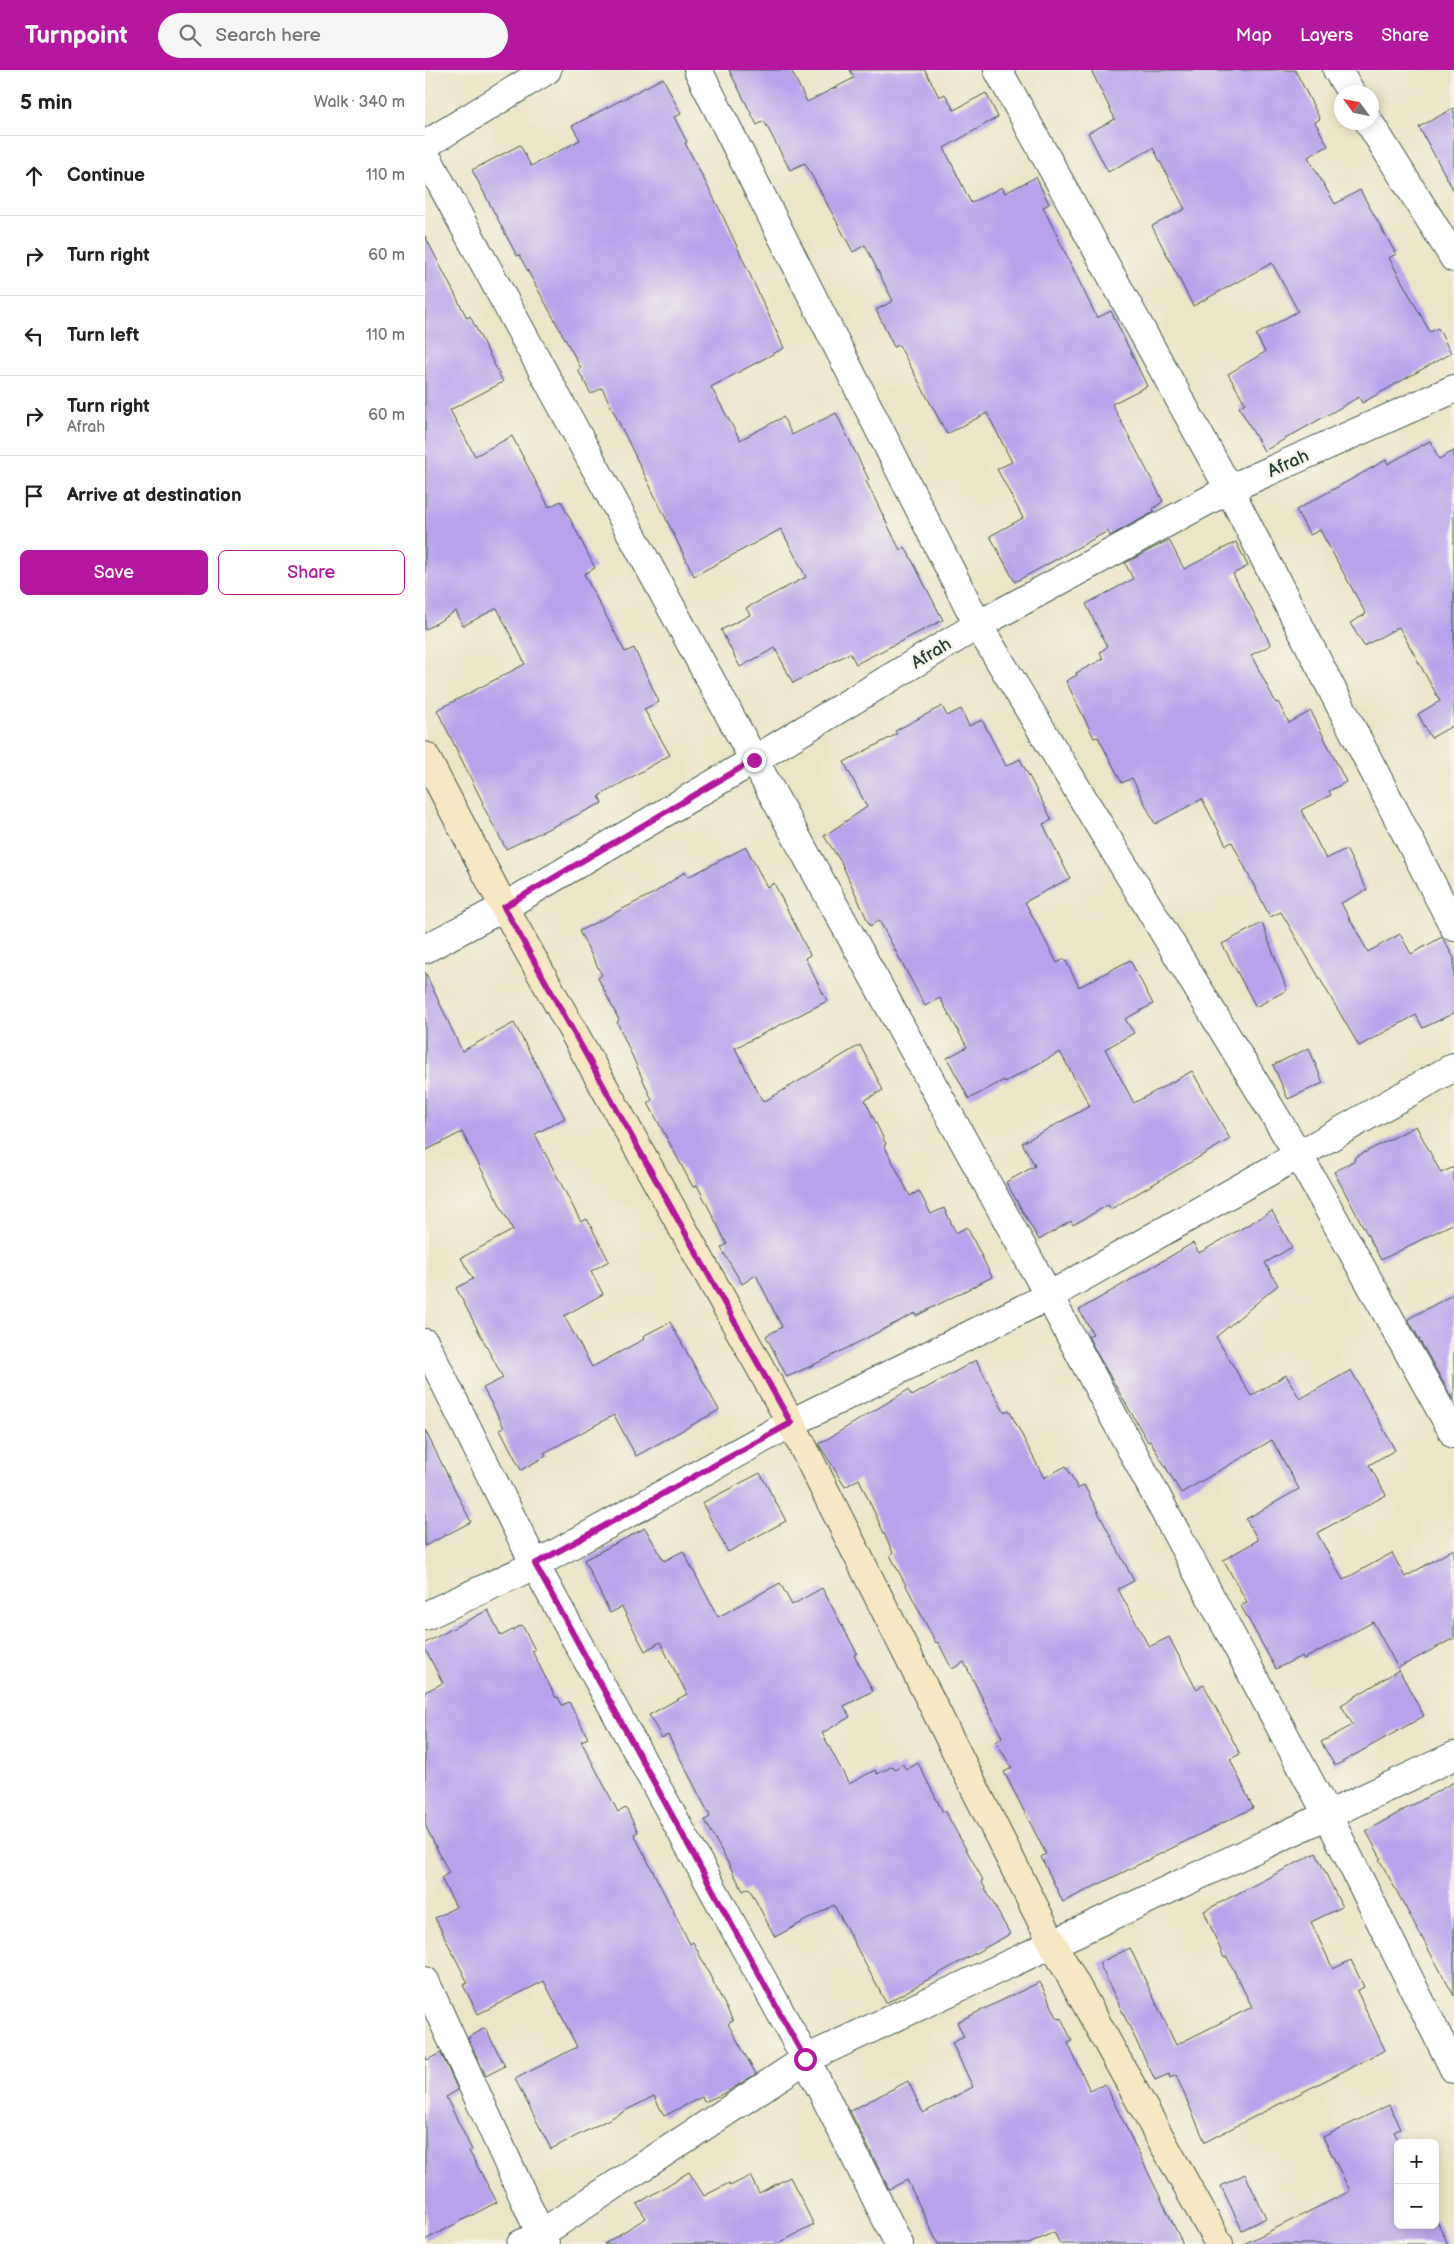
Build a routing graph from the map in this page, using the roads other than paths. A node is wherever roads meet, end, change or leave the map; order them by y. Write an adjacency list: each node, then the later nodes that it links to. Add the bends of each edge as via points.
1 (547, 70): 7 (street)
2 (698, 70): 12 (street)
3 (998, 70): 11 (street)
4 (1337, 70): 5 (street)
5 (1347, 85)
6 (1374, 130): 9 (street)
7 (425, 145)
8 (425, 154): 14 (street)
9 (1454, 258)
10 (1454, 389): 11 (street, Afrah)
11 (1229, 489): 12 (street, Afrah); 16 (street)
12 (977, 625): 14 (street, Afrah); 19 (street)
13 (425, 756): 15 (street)
14 (754, 760): 15 (street, Afrah); 20 (street)
15 (504, 907): 17 (street, Afrah); 22 (street)
16 (1454, 926)
17 (425, 949)
18 (1454, 1067): 19 (street)
19 (1298, 1154): 20 (street); 23 (street)
20 (1049, 1296): 22 (street); 27 (street)
21 (425, 1343): 24 (street)
22 (791, 1423): 24 (street); 28 (street)
23 (1454, 1434)
24 (535, 1564): 25 (street); 30 (street)
25 (425, 1616)
26 (1454, 1756): 27 (street)
27 (1327, 1814): 28 (street); 31 (street)
28 (1053, 1944): 30 (street); 34 (street)
29 (425, 1981): 32 (street)
30 (805, 2059): 32 (street); 33 (street)
31 (1454, 2069)
32 (535, 2241)
33 (899, 2244)
34 (1219, 2244)

